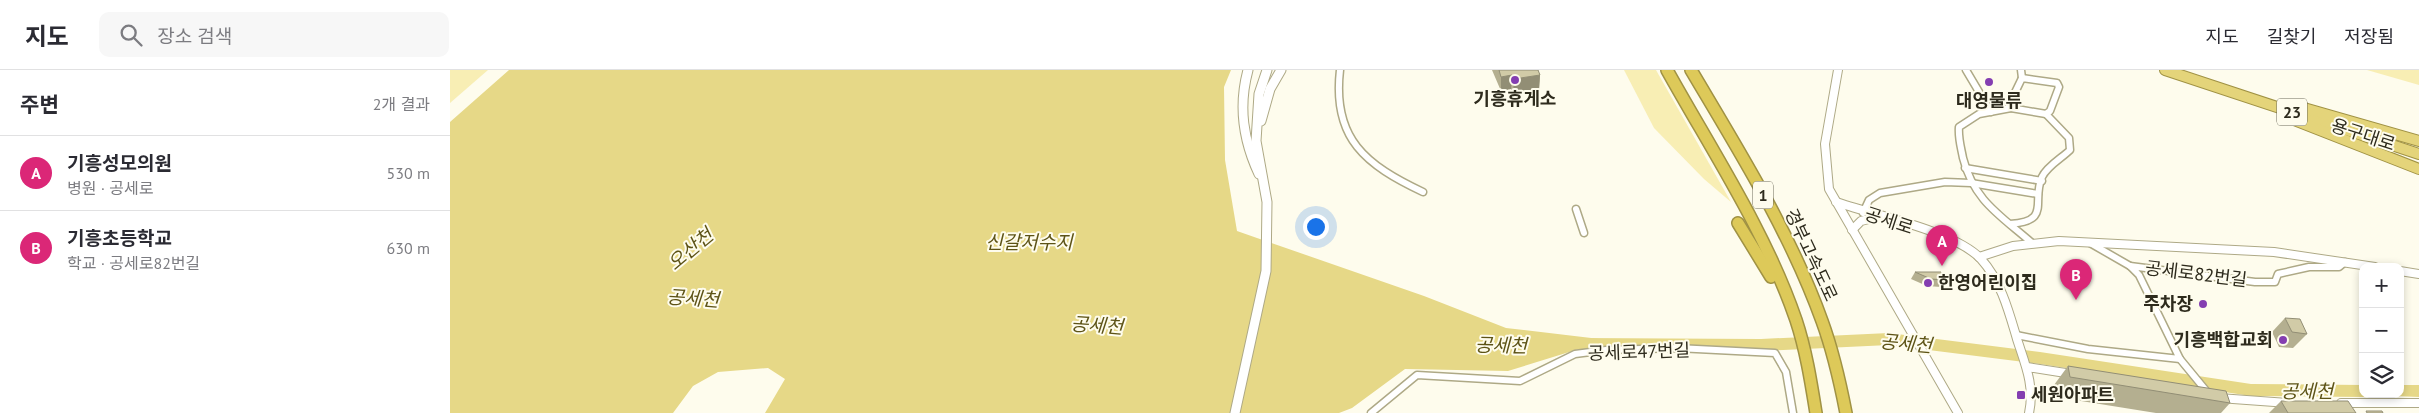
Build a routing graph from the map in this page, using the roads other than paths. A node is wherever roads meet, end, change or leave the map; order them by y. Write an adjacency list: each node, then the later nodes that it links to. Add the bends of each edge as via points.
1 (1248, 70): 22 (main road, via 1242,100 1243,128 1254,164)
2 (1267, 70): 16 (main road, via 1259,94)
3 (1281, 70): 16 (main road, via 1270,89)
4 (1340, 70): 24 (street, via 1338,103 1341,120 1355,145 1386,174)
5 (1667, 70): 42 (highway, 1, via 1765,246)
6 (1691, 70): 56 (highway, 경부고속도로 / 1, via 1747,164 1806,277 1824,325)
7 (1838, 70): 26 (street, via 1825,144 1829,189)
8 (1966, 70): 14 (street)
9 (2021, 70): 11 (street)
10 (2165, 70): 12 (highway, 용구대로 / 23)
11 (2022, 78): 13 (street, via 2009,105); 15 (street, via 2057,84 2058,91)
12 (2223, 90): 17 (highway, via 2240,90); 18 (highway, 용구대로 / 23); 20 (highway)
13 (2011, 108): 14 (street); 15 (street)
14 (1992, 112): 19 (street, via 1971,118 1959,127 1958,141)
15 (2046, 114): 21 (street, via 2058,124 2071,145 2070,150 2042,176)
16 (1256, 141): 22 (main road)
17 (2419, 141)
18 (2419, 154)
19 (1965, 168): 21 (street); 23 (street)
20 (2419, 169)
21 (2042, 181): 25 (street)
22 (1264, 183): 52 (main road, via 1268,250 1264,285)
23 (1971, 183): 25 (street); 28 (street, via 1945,182 1880,193 1869,200); 31 (street, via 1981,201)
24 (1423, 192)
25 (2038, 194): 31 (street, via 2037,210 2029,221)
26 (1836, 202): 28 (street, 공세로); 32 (street)
27 (1576, 209): 33 (street)
28 (1863, 213): 29 (street, 공세로)
29 (1879, 218): 32 (street, via 1866,218); 36 (street, 공세로, via 1957,244)
30 (1738, 223): 42 (highway)
31 (2010, 224): 34 (street)
32 (1852, 230): 57 (street)
33 (1584, 233)
34 (2032, 242): 35 (street); 36 (street)
35 (2090, 243): 37 (street, via 2274,252); 39 (street)
36 (1979, 257): 43 (street, 공세로, via 1997,282)
37 (2344, 262): 38 (street, 공세로82번길); 39 (street, 공세로82번길, via 2339,267 2309,267 2278,274 2275,282)
38 (2359, 264)
39 (2130, 266): 44 (street, 공세로82번길, via 2139,275)
40 (2404, 272): 41 (street)
41 (2419, 274)
42 (1792, 310): 55 (highway, 1, via 1807,361)
43 (2017, 339): 44 (street); 45 (street, 공세로)
44 (2180, 359): 48 (street, 공세로82번길)
45 (2027, 367): 46 (street); 58 (street, via 2034,397)
46 (2082, 376)
47 (2192, 393): 48 (street)
48 (2211, 396): 51 (street)
49 (2334, 403): 50 (street)
50 (2419, 403)
51 (2296, 404)
52 (1236, 413)
53 (1372, 413): 54 (street, 공세로47번길, via 1408,379 1417,375 1520,381 1574,354 1677,348 1775,353 1786,372)
54 (1793, 413)
55 (1816, 413)
56 (1846, 413)
57 (1958, 413)
58 (2030, 413)

